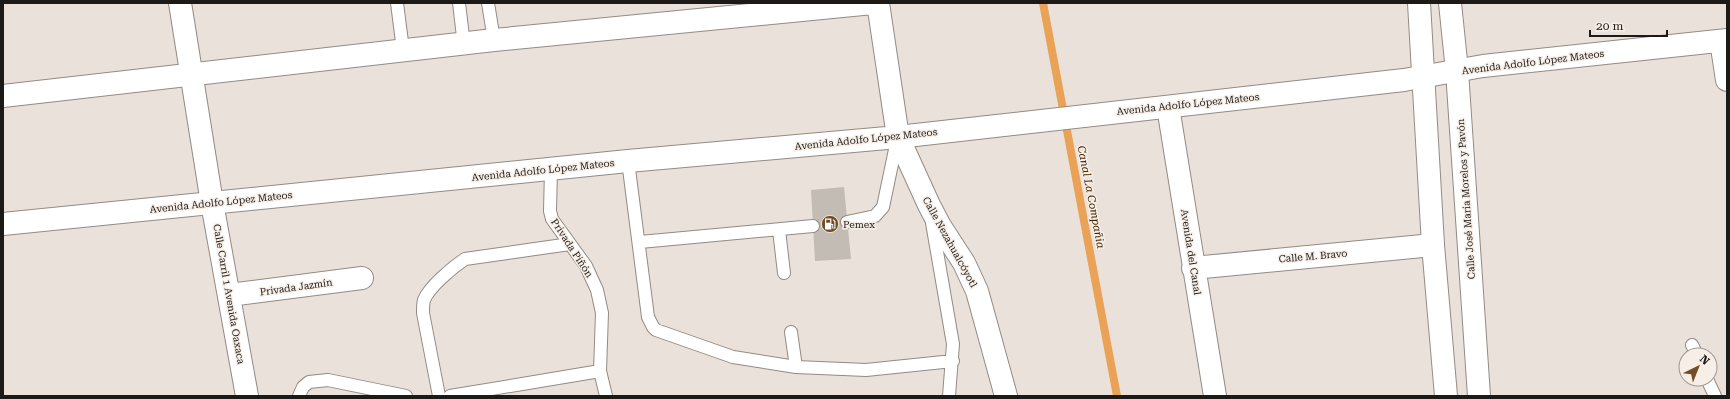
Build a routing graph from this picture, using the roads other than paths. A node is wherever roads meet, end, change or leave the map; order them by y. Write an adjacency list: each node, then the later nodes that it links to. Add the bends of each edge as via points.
1 (180, 3): 14 (main road, Calle Carril 1 Avenida Oaxaca)
2 (397, 3): 12 (lane)
3 (459, 3): 11 (lane)
4 (488, 3): 9 (lane)
5 (873, 3): 9 (main road)
6 (878, 3): 19 (main road, Calle Nezahualcóyotl)
7 (1419, 3): 15 (main road)
8 (1450, 3): 13 (main road, Calle José María Morelos y Pavón)
9 (494, 40): 11 (main road)
10 (1724, 41): 13 (main road, Avenida Adolfo López Mateos, via 1483,66); 16 (main road)
11 (464, 45): 12 (main road)
12 (403, 50): 14 (main road)
13 (1457, 71): 15 (main road, Avenida Adolfo López Mateos); 49 (main road, Calle José María Morelos y Pavón)
14 (192, 73): 17 (main road); 22 (main road, Calle Carril 1 Avenida Oaxaca)
15 (1424, 77): 18 (main road, Avenida Adolfo López Mateos); 30 (main road)
16 (1727, 80)
17 (3, 96)
18 (1168, 107): 19 (main road, Avenida Adolfo López Mateos); 31 (main road, Avenida del Canal)
19 (898, 137): 20 (main road, Avenida Adolfo López Mateos); 23 (main road, Calle Nezahualcóyotl); 24 (lane, via 883,207 875,216)
20 (628, 161): 21 (main road, Avenida Adolfo López Mateos); 28 (lane)
21 (551, 169): 22 (main road, Avenida Adolfo López Mateos); 29 (lane, Privada Piñón, via 552,219)
22 (212, 203): 25 (main road, Avenida Adolfo López Mateos); 34 (main road, Calle Carril 1 Avenida Oaxaca)
23 (929, 204): 36 (lane, via 951,324); 46 (main road, Calle Nezahualcóyotl, via 964,263 977,291)
24 (847, 222)
25 (3, 224)
26 (813, 226): 27 (lane)
27 (780, 230): 28 (lane); 32 (lane)
28 (640, 242): 37 (lane, via 648,317 656,330 733,357)
29 (570, 244): 38 (lane, Privada Piñón, via 586,266 600,301 603,332); 42 (lane, via 465,258 431,291 424,300 423,313)
30 (1433, 245): 31 (main road, Calle M. Bravo); 48 (main road)
31 (1193, 268): 47 (main road, Avenida del Canal)
32 (784, 273)
33 (362, 278): 34 (main road, Privada Jazmín)
34 (229, 296): 39 (main road, Calle Carril 1 Avenida Oaxaca)
35 (792, 332): 37 (lane)
36 (953, 361): 37 (lane, via 866,370); 45 (lane)
37 (796, 367)
38 (600, 371): 43 (lane); 44 (lane, Privada Piñón)
39 (247, 396)
40 (299, 396): 41 (lane, via 309,382 328,380)
41 (406, 396)
42 (439, 396)
43 (450, 396)
44 (606, 396)
45 (949, 396)
46 (1006, 396)
47 (1215, 396)
48 (1446, 396)
49 (1479, 396)

